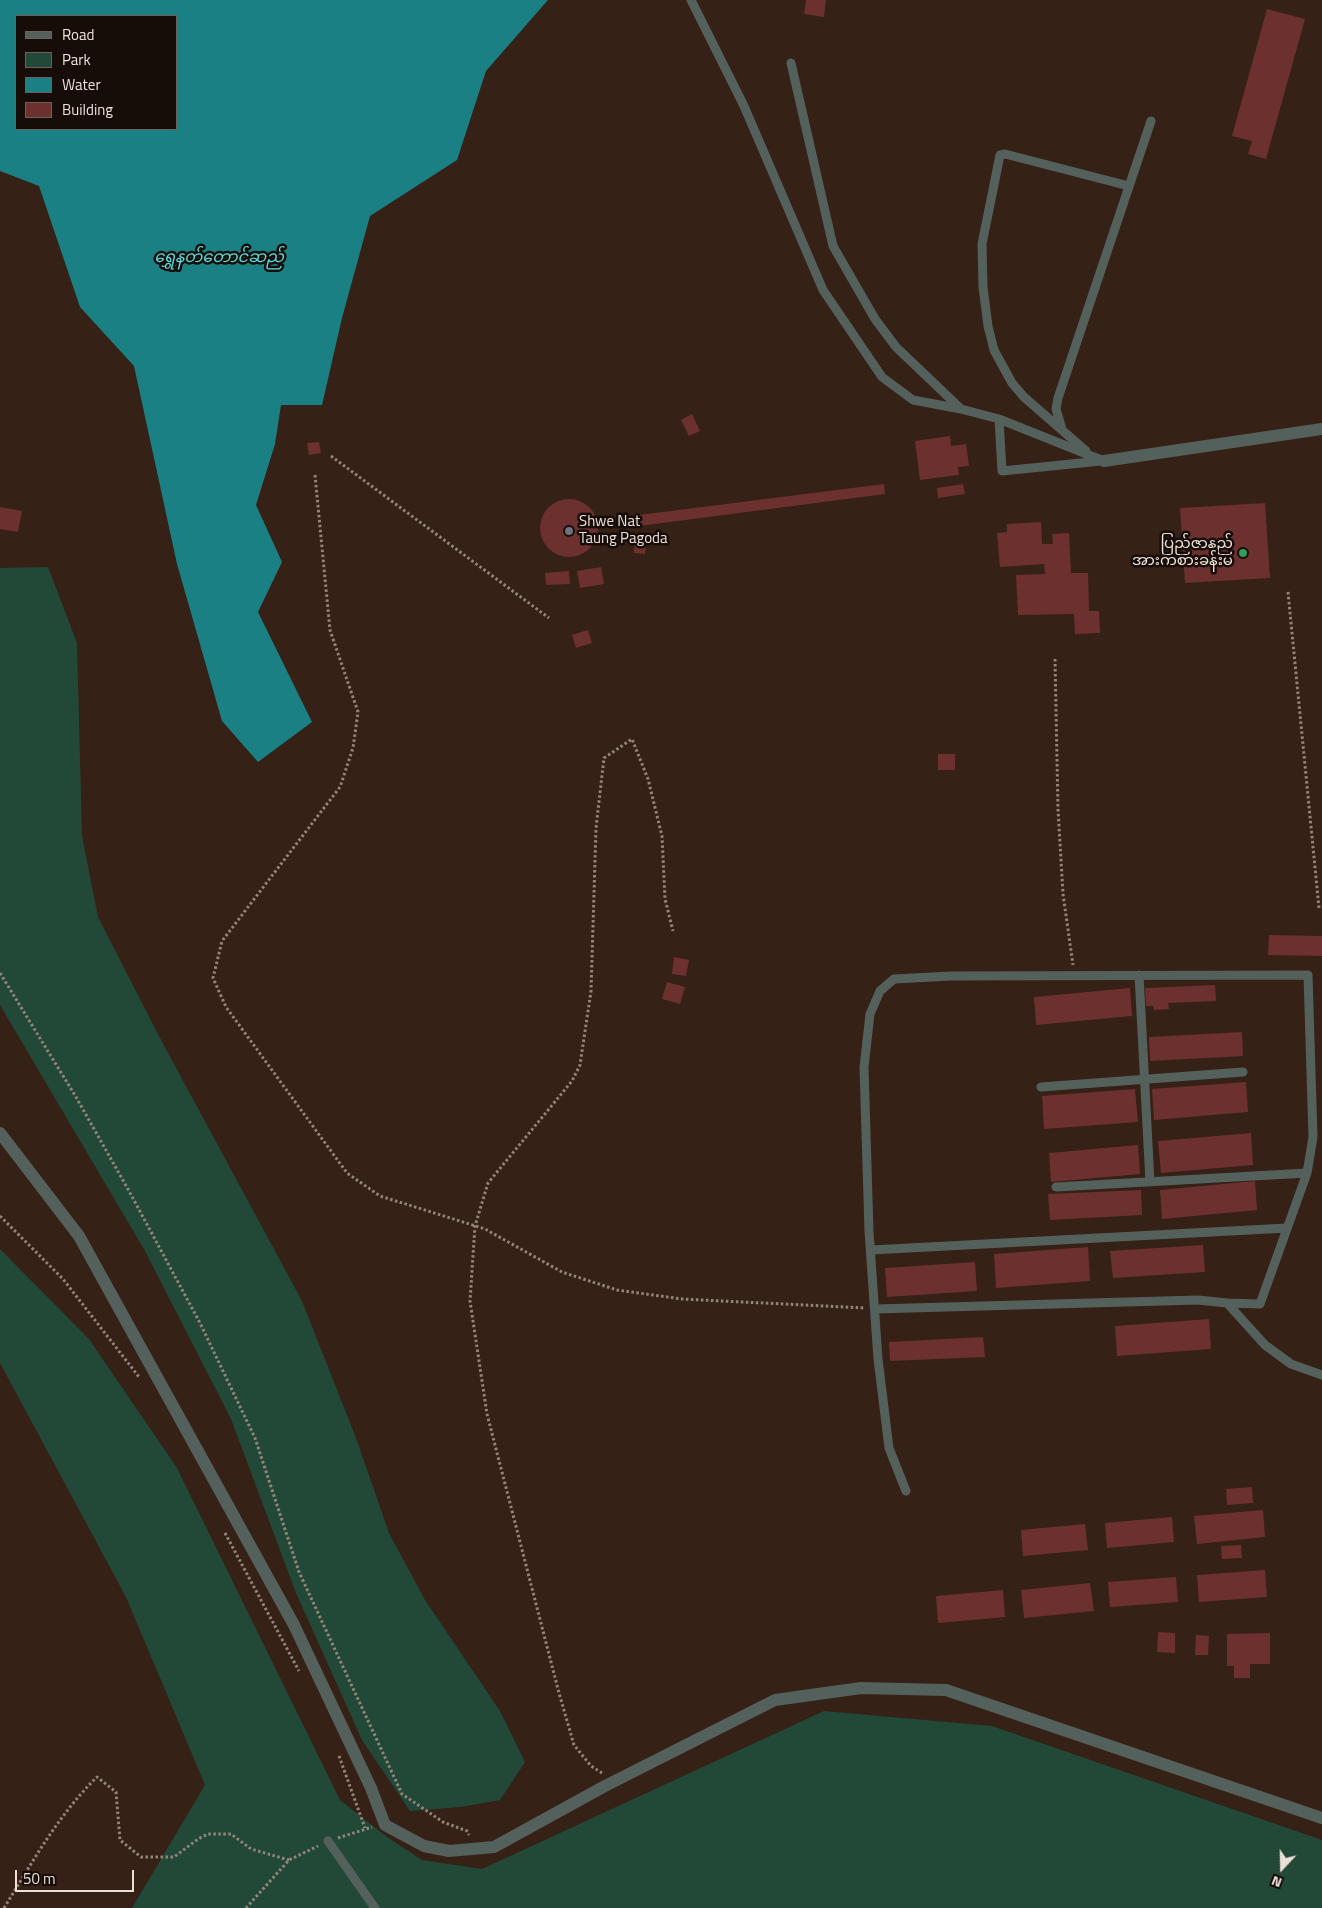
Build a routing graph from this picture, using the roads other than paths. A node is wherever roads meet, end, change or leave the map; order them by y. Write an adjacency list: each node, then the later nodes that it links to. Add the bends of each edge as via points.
1 (691, 0): 5 (lane, via 744,106 823,290 882,377 914,400)
2 (791, 63): 5 (lane, via 833,246 875,319 896,347)
3 (1151, 121): 4 (lane)
4 (1129, 186): 7 (lane, via 1058,398 1056,409); 7 (lane, via 1000,155 982,244 988,326 994,350 1012,383)
5 (962, 409): 6 (lane)
6 (999, 420): 9 (lane); 9 (lane, via 1002,471)
7 (1062, 429): 9 (lane)
8 (1322, 429): 9 (street)
9 (1098, 458)
10 (1138, 975): 12 (lane); 15 (lane, via 1308,975 1313,1137); 19 (lane, via 894,979 880,991 870,1014 864,1067)
11 (1243, 1072): 12 (lane)
12 (1144, 1079): 13 (lane); 16 (lane)
13 (1041, 1087)
14 (0, 1133): 24 (street, via 79,1236 294,1624 371,1788 385,1825 424,1846 449,1851 494,1847 774,1700 861,1688 946,1690)
15 (1307, 1173): 16 (lane); 18 (lane)
16 (1150, 1182): 17 (lane)
17 (1056, 1187)
18 (1287, 1228): 19 (lane); 20 (lane, via 1260,1304)
19 (871, 1250): 21 (lane)
20 (1227, 1303): 21 (lane, via 1198,1300); 22 (lane, via 1265,1345 1291,1364)
21 (875, 1309): 23 (lane, via 889,1448)
22 (1322, 1375)
23 (906, 1491)
24 (1322, 1818)
25 (328, 1841): 26 (lane)
26 (375, 1908)

